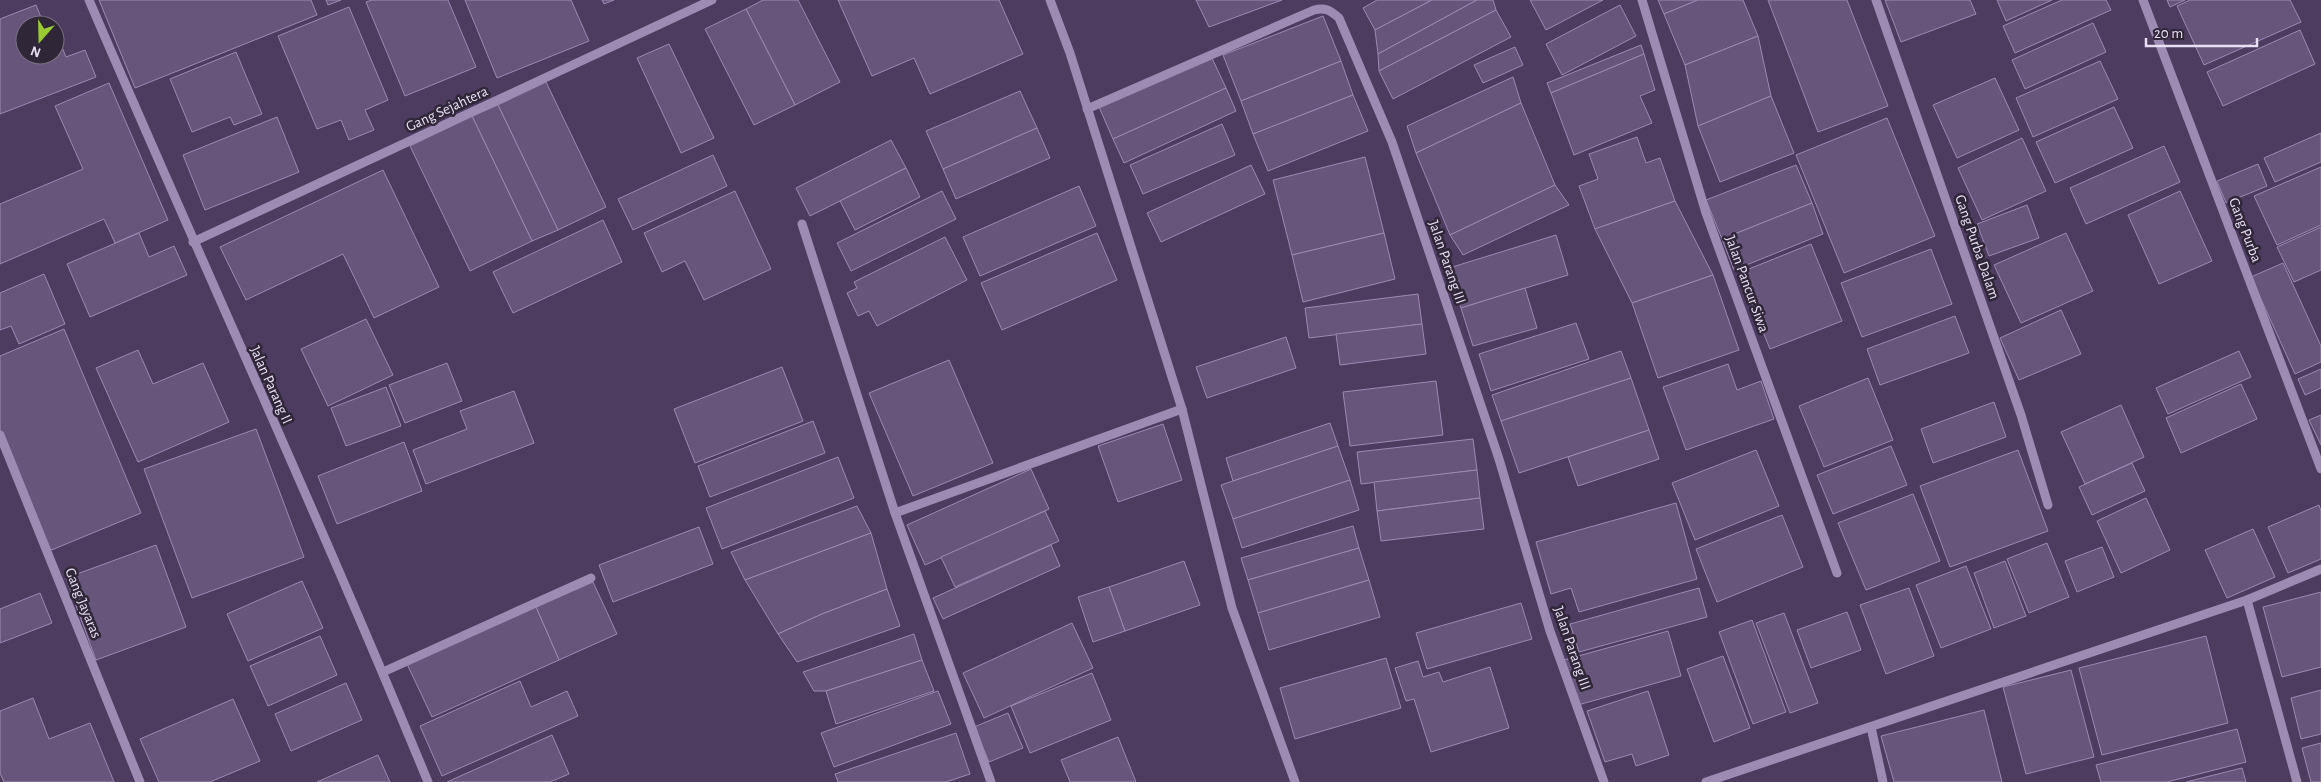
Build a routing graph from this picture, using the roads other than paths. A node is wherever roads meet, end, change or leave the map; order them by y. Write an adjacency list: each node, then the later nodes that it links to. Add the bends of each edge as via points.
1 (89, 0): 9 (street, Jalan Parang II)
2 (712, 0): 9 (street, Gang Sejahtera)
3 (1050, 0): 7 (street)
4 (1642, 0): 16 (street, Jalan Pancur Siwa, via 1706,213)
5 (1876, 0): 13 (street, Gang Purba Dalam, via 2021,415)
6 (2143, 0): 12 (street, Gang Purba)
7 (1087, 109): 10 (street); 25 (street, Jalan Parang III, via 1314,10 1323,8 1339,18 1395,152 1499,459 1550,632)
8 (802, 224): 14 (street)
9 (193, 242): 19 (street, Jalan Parang II)
10 (1182, 409): 14 (street); 24 (street, via 1232,608)
11 (0, 435): 21 (street, Gang Jayaras)
12 (2321, 469)
13 (2048, 505)
14 (895, 513): 23 (street)
15 (2321, 569): 18 (street)
16 (1837, 573)
17 (591, 578): 19 (street)
18 (2247, 600): 20 (street); 28 (street)
19 (383, 672): 22 (street, Jalan Parang II)
20 (1871, 727): 26 (street); 27 (street)
21 (140, 782)
22 (428, 782)
23 (991, 782)
24 (1295, 782)
25 (1604, 782)
26 (1706, 782)
27 (1883, 782)
28 (2297, 782)

